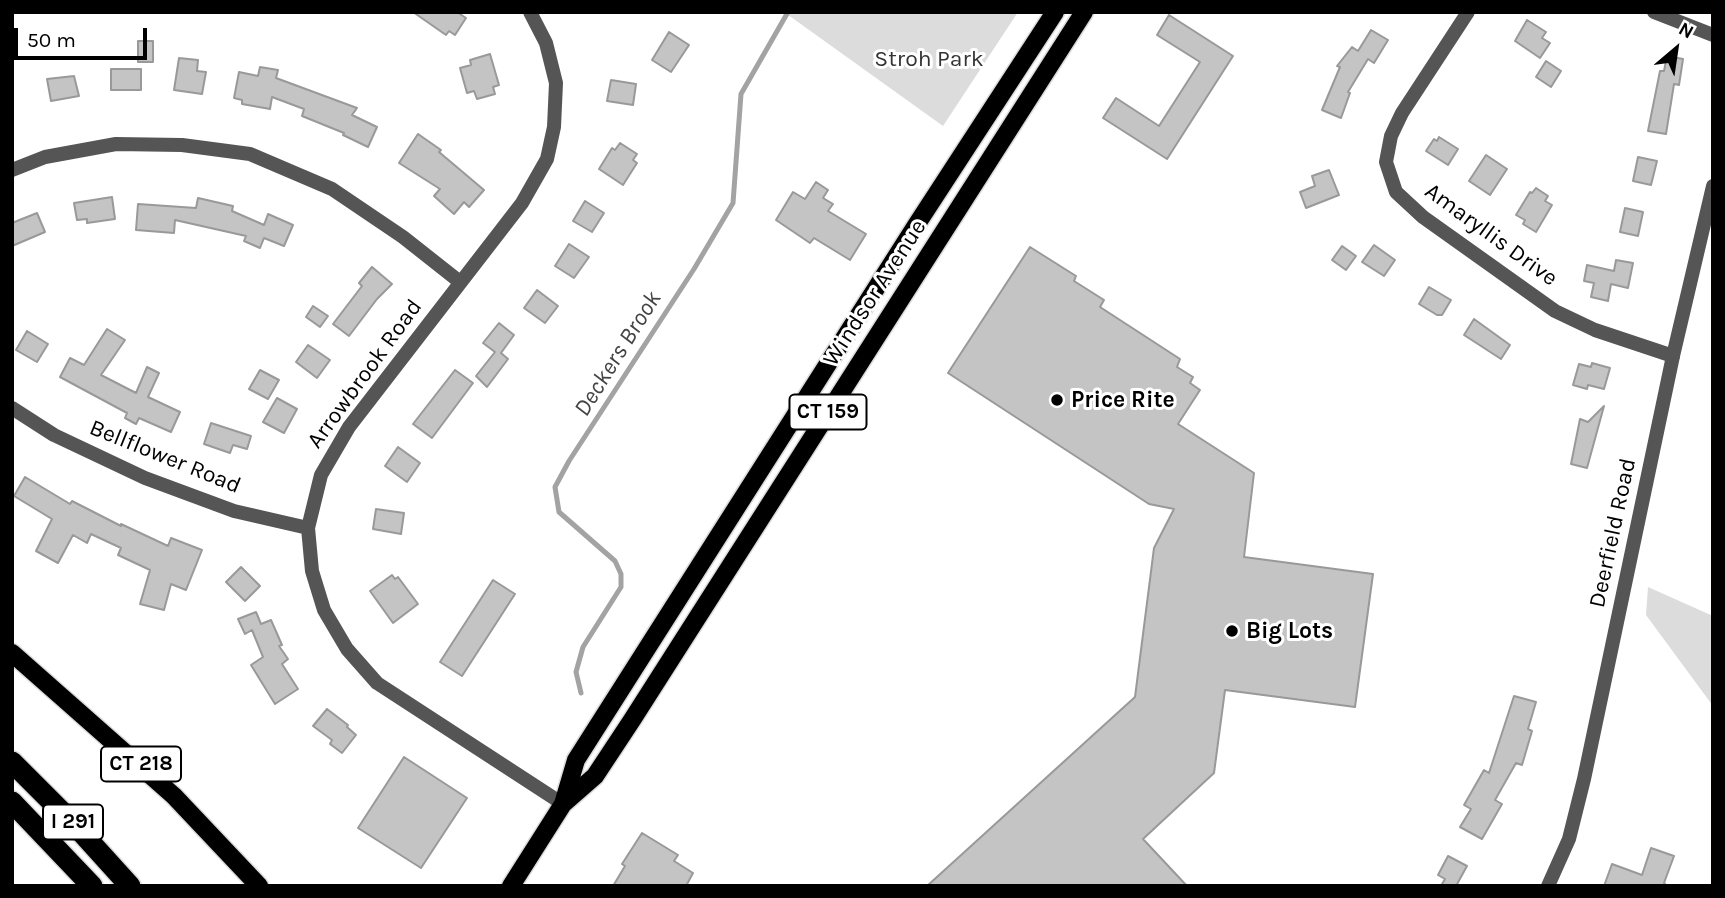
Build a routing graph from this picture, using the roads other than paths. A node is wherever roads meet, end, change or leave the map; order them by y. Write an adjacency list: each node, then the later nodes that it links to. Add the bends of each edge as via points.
1 (530, 12): 9 (street, Arrowbrook Road, via 546,43 556,83 547,159 522,203)
2 (1055, 12): 10 (main road, Windsor Avenue / CT 159)
3 (1084, 12): 11 (main road, Windsor Avenue / CT 159)
4 (1468, 12): 12 (street, Amaryllis Drive, via 1391,136 1386,162 1396,192 1423,217 1555,310 1595,330)
5 (1654, 12): 6 (street)
6 (1713, 35)
7 (12, 170): 9 (street, via 45,157 116,144 182,145 250,154 332,189)
8 (1713, 186): 12 (street, Deerfield Road)
9 (460, 282): 14 (street, Arrowbrook Road, via 349,427 321,475)
10 (857, 319): 11 (main road); 16 (main road, Windsor Avenue / CT 159)
11 (876, 338): 17 (main road, Windsor Avenue / CT 159)
12 (1673, 356): 25 (street, Deerfield Road, via 1584,779 1569,839)
13 (12, 408): 14 (street, Bellflower Road, via 54,435 145,478 234,511)
14 (308, 528): 20 (street, Arrowbrook Road, via 312,571 324,610 347,649 377,683)
15 (12, 653): 23 (main road, CT 218, via 174,796)
16 (634, 671): 17 (main road); 20 (main road, Windsor Avenue / CT 159, via 576,760)
17 (655, 684): 20 (main road, Windsor Avenue / CT 159, via 595,776)
18 (12, 762): 22 (highway, I 291)
19 (12, 802): 21 (highway, I 291)
20 (563, 804): 24 (main road, Windsor Avenue / CT 159)
21 (92, 886)
22 (130, 886)
23 (259, 886)
24 (510, 886)
25 (1548, 886)

